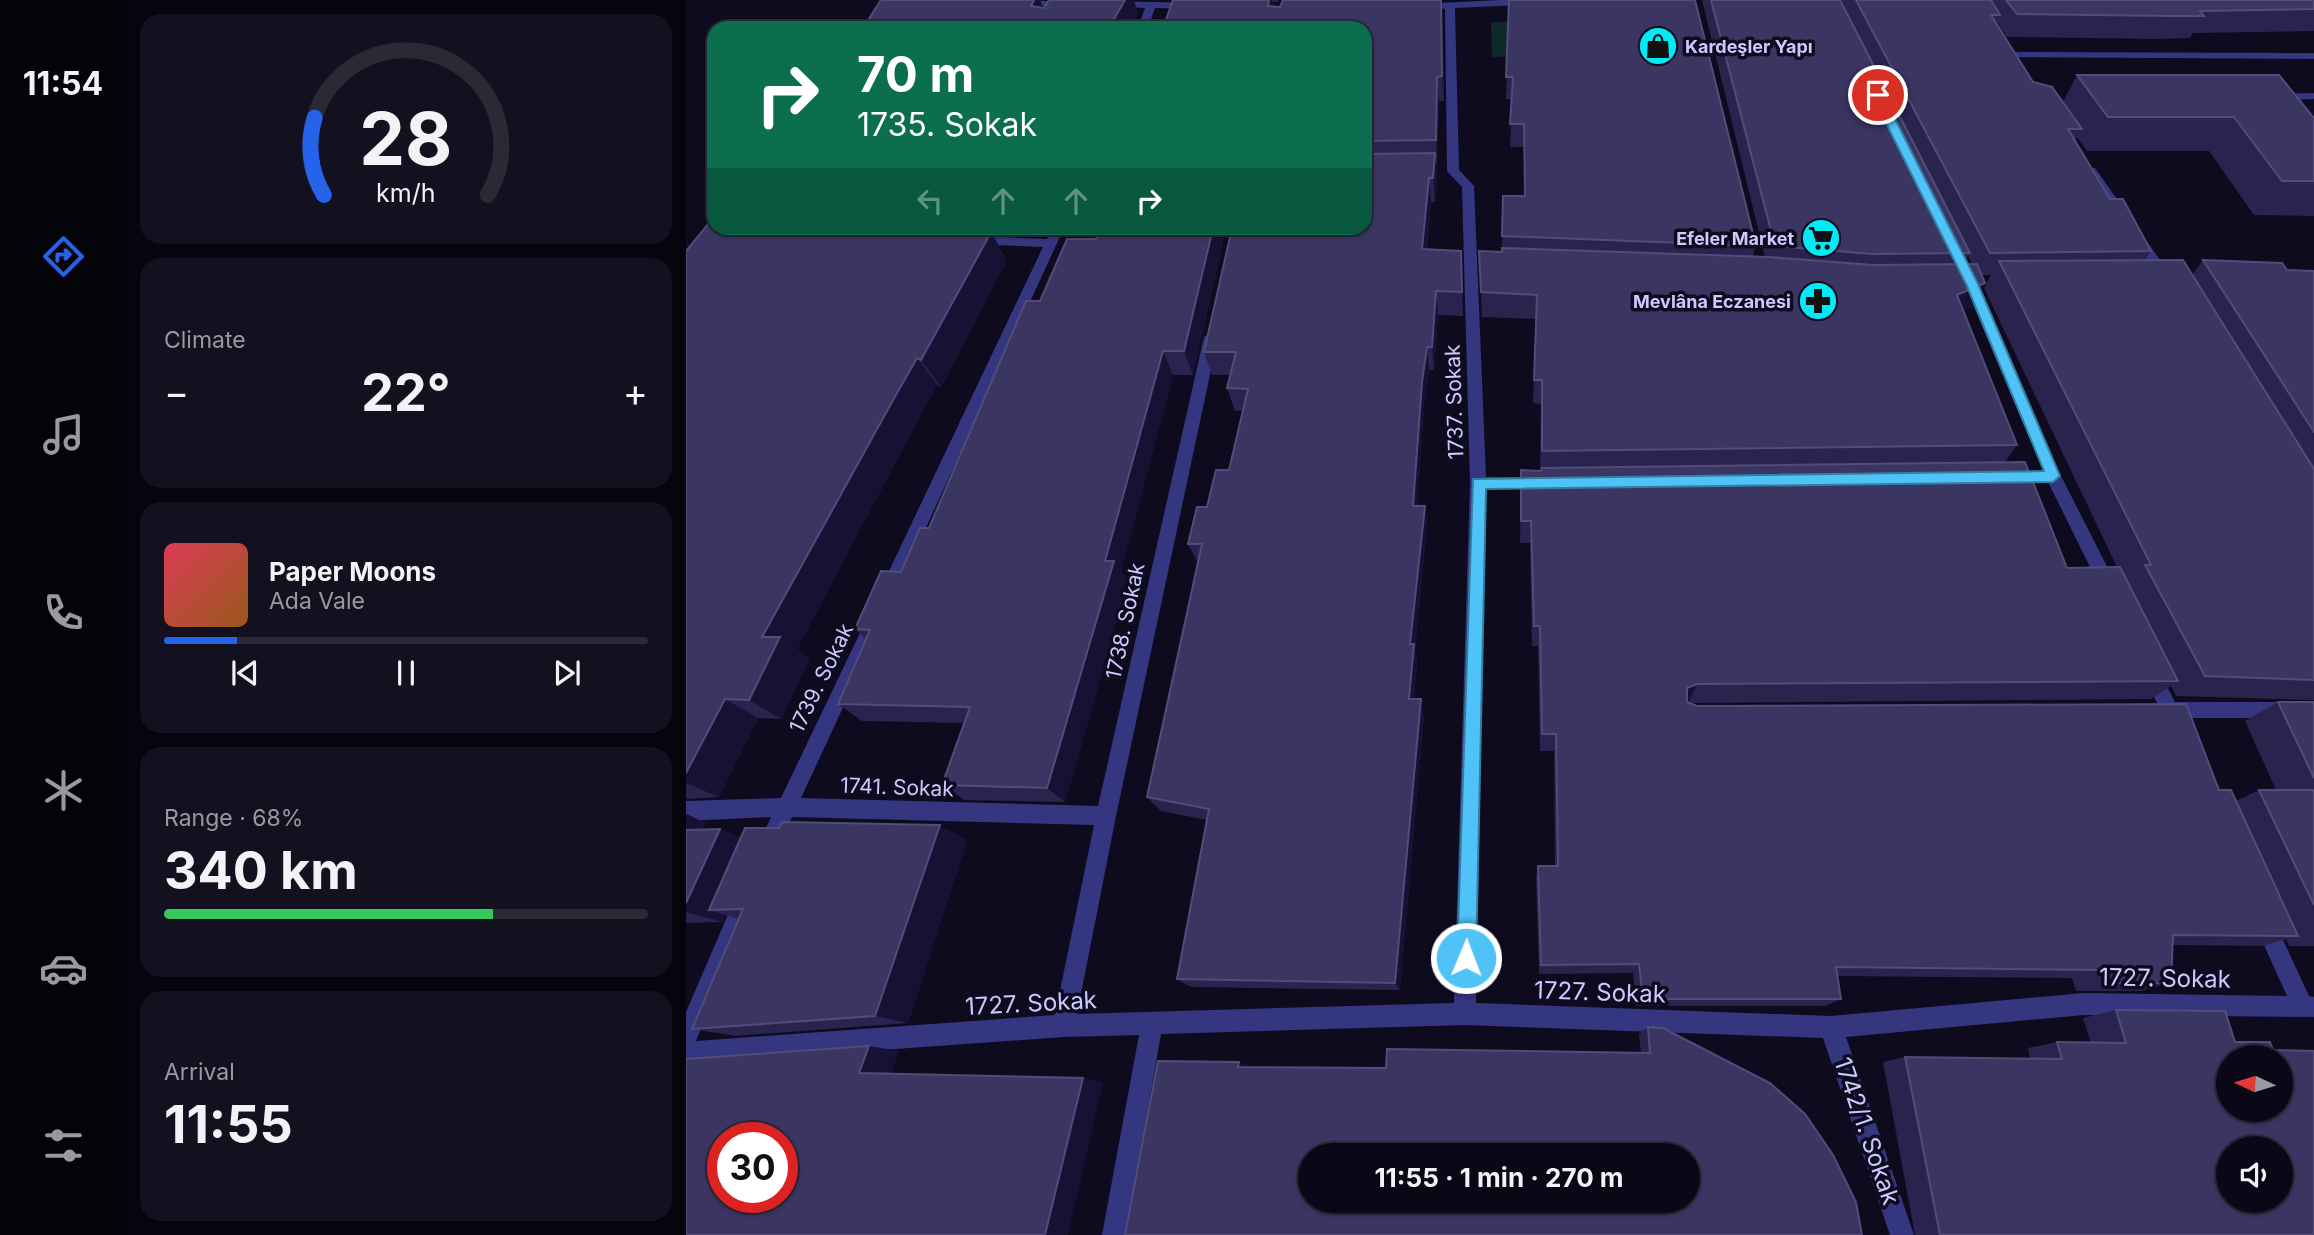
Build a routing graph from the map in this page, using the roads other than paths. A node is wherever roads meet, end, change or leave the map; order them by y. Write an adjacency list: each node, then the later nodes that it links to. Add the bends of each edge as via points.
1 (970, 0): 3 (street)
2 (1566, 0): 8 (street)
3 (1061, 4): 4 (street); 10 (street)
4 (1087, 4)
5 (1100, 4): 6 (street)
6 (1151, 5): 9 (street); 11 (street)
7 (1426, 5): 8 (street)
8 (1450, 5): 25 (street, 1737. Sokak, via 1447,171 1468,186 1476,264)
9 (1205, 6)
10 (1055, 16)
11 (1145, 21)
12 (2314, 56): 13 (street, via 2007,50)
13 (2024, 74)
14 (2314, 96): 15 (street)
15 (2260, 97)
16 (2082, 158): 20 (street)
17 (1054, 235): 18 (street); 32 (street, 1739. Sokak)
18 (960, 239)
19 (1960, 259): 22 (street)
20 (2174, 291)
21 (1214, 321): 34 (street, 1738. Sokak)
22 (2053, 476): 23 (street); 26 (street)
23 (1985, 477)
24 (1560, 482): 25 (street)
25 (1478, 483): 37 (street, 1737. Sokak)
26 (2115, 599)
27 (2146, 661): 29 (street)
28 (2143, 710): 29 (street)
29 (2170, 710): 30 (street); 31 (street)
30 (2314, 710)
31 (2181, 735)
32 (784, 807): 33 (street, 1741. Sokak); 34 (street, 1741. Sokak); 41 (street, 1739. Sokak)
33 (686, 811)
34 (1106, 816): 39 (street, 1738. Sokak)
35 (2259, 908): 36 (street)
36 (2308, 1007): 40 (street, 1727. Sokak, via 2084,1003)
37 (1465, 1014): 38 (street, 1727. Sokak); 40 (street, 1727. Sokak)
38 (1152, 1023): 39 (street, 1727. Sokak); 43 (street)
39 (1064, 1026): 42 (street, 1727. Sokak)
40 (1831, 1027): 44 (street, 1742/1. Sokak)
41 (686, 1038)
42 (686, 1054)
43 (1114, 1235)
44 (1902, 1235)

